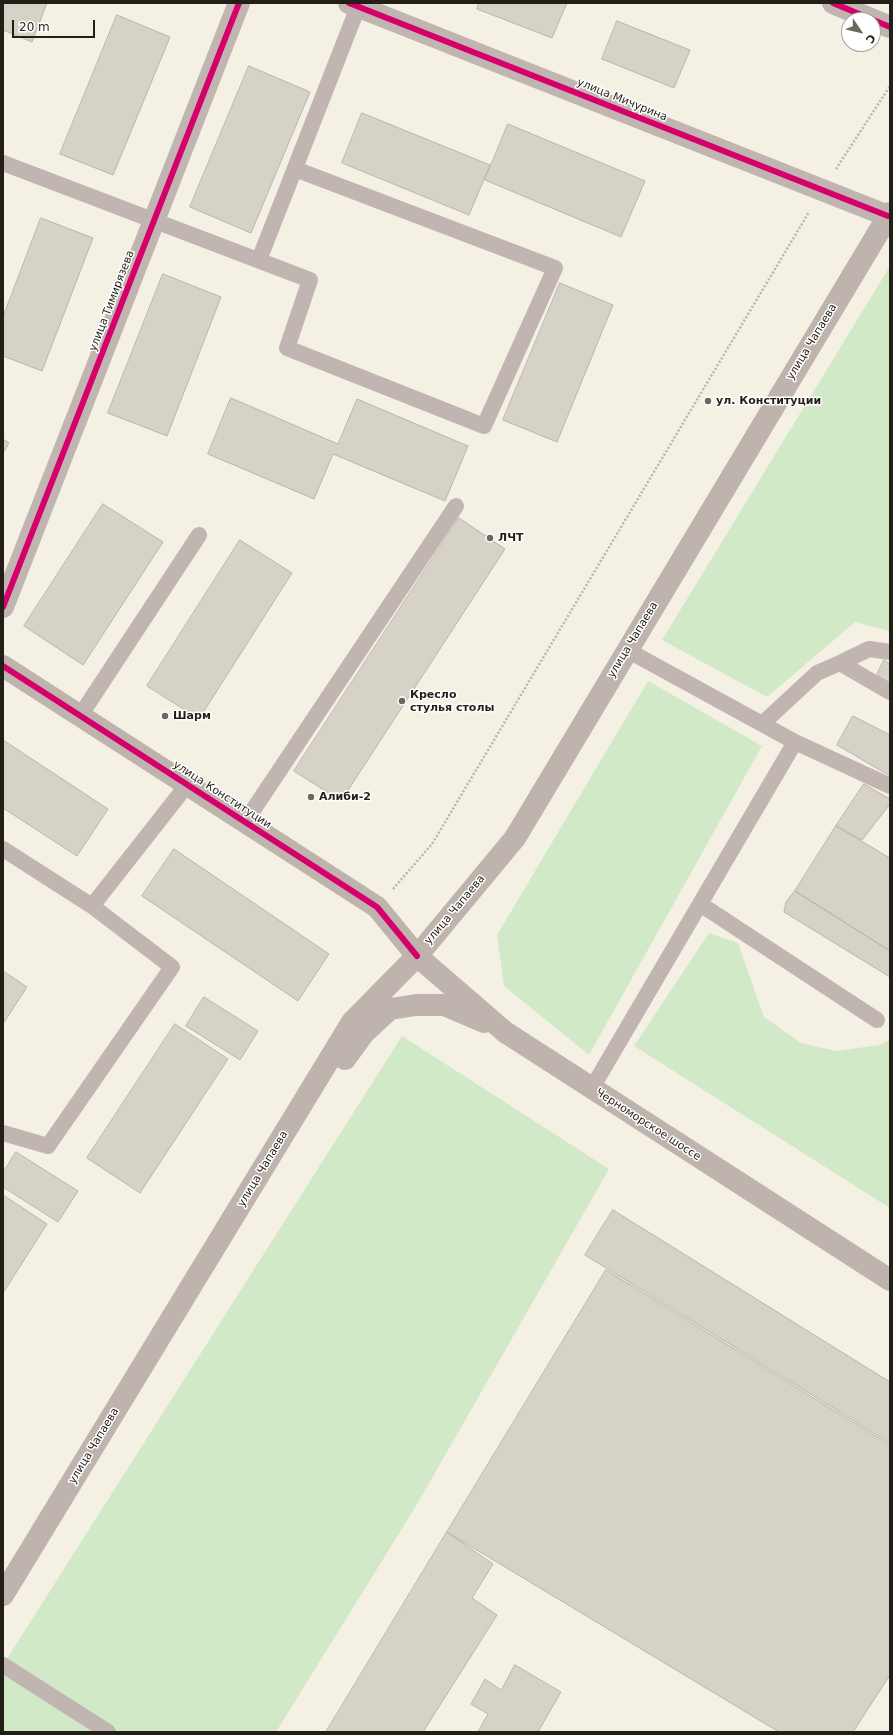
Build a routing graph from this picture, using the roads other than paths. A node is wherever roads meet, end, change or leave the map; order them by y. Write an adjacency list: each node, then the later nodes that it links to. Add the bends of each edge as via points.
1 (239, 3): 8 (street, улица Тимирязева)
2 (832, 3): 4 (street)
3 (354, 5): 6 (lane); 7 (street, улица Мичурина, via 822,190)
4 (890, 27)
5 (3, 163): 8 (lane)
6 (295, 169): 9 (lane); 9 (lane, via 555,268 484,426 287,348 310,280)
7 (889, 214): 13 (main road, улица Чапаева)
8 (154, 220): 9 (lane); 12 (street, улица Тимирязева)
9 (259, 260)
10 (456, 506): 23 (lane)
11 (199, 535): 18 (lane)
12 (3, 607)
13 (627, 650): 19 (lane); 27 (main road, улица Чапаева, via 515,838)
14 (890, 652): 15 (lane, via 869,649)
15 (840, 663): 17 (lane); 19 (lane, via 817,673)
16 (3, 666): 18 (main road, улица Конституции)
17 (890, 692)
18 (80, 716): 21 (main road, улица Конституции)
19 (762, 724): 20 (lane)
20 (795, 742): 22 (lane); 25 (lane)
21 (187, 785): 23 (main road, улица Конституции); 26 (lane)
22 (890, 786)
23 (245, 822): 27 (main road, улица Конституции, via 377,908)
24 (3, 849): 26 (lane)
25 (700, 904): 28 (lane); 30 (lane)
26 (92, 906): 32 (lane, via 172,966 48,1146)
27 (417, 956): 29 (main road, Черноморское шоссе); 31 (main road, улица Чапаева, via 352,1022)
28 (877, 1020)
29 (505, 1032): 30 (main road, Черноморское шоссе); 31 (main road, via 444,1005 416,1005 390,1009 364,1033 323,1089)
30 (592, 1088): 33 (main road, Черноморское шоссе)
31 (285, 1132): 34 (main road, улица Чапаева)
32 (3, 1133)
33 (890, 1280)
34 (3, 1595)
35 (3, 1665): 36 (lane)
36 (108, 1732)

